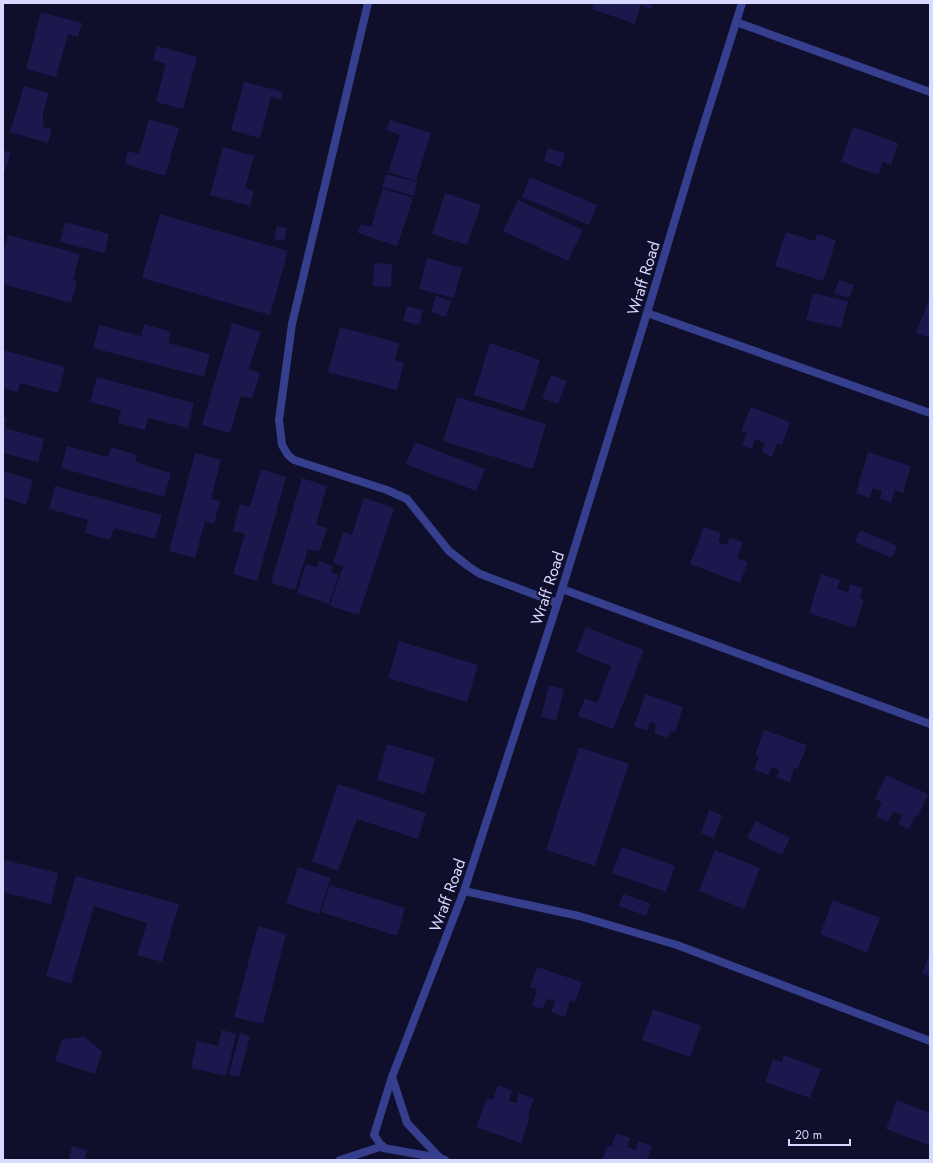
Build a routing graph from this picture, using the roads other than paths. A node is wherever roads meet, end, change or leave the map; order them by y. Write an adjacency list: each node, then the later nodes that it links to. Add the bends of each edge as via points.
1 (368, 3): 8 (street, via 292,324 279,420 282,445 294,460 387,490 407,500 450,551 468,566 480,574)
2 (742, 3): 3 (street, Wraff Road)
3 (736, 22): 4 (street); 5 (street, Wraff Road)
4 (930, 92)
5 (647, 314): 6 (street); 7 (street, Wraff Road)
6 (930, 412)
7 (562, 589): 8 (street, Wraff Road); 9 (street)
8 (557, 603): 10 (street, Wraff Road)
9 (930, 724)
10 (464, 891): 11 (street, via 579,916 677,945); 12 (street, Wraff Road)
11 (930, 1041)
12 (392, 1077): 13 (street, Wraff Road, via 374,1135); 14 (street, via 407,1123)
13 (383, 1146): 14 (street); 15 (street)
14 (442, 1159)
15 (340, 1160)

